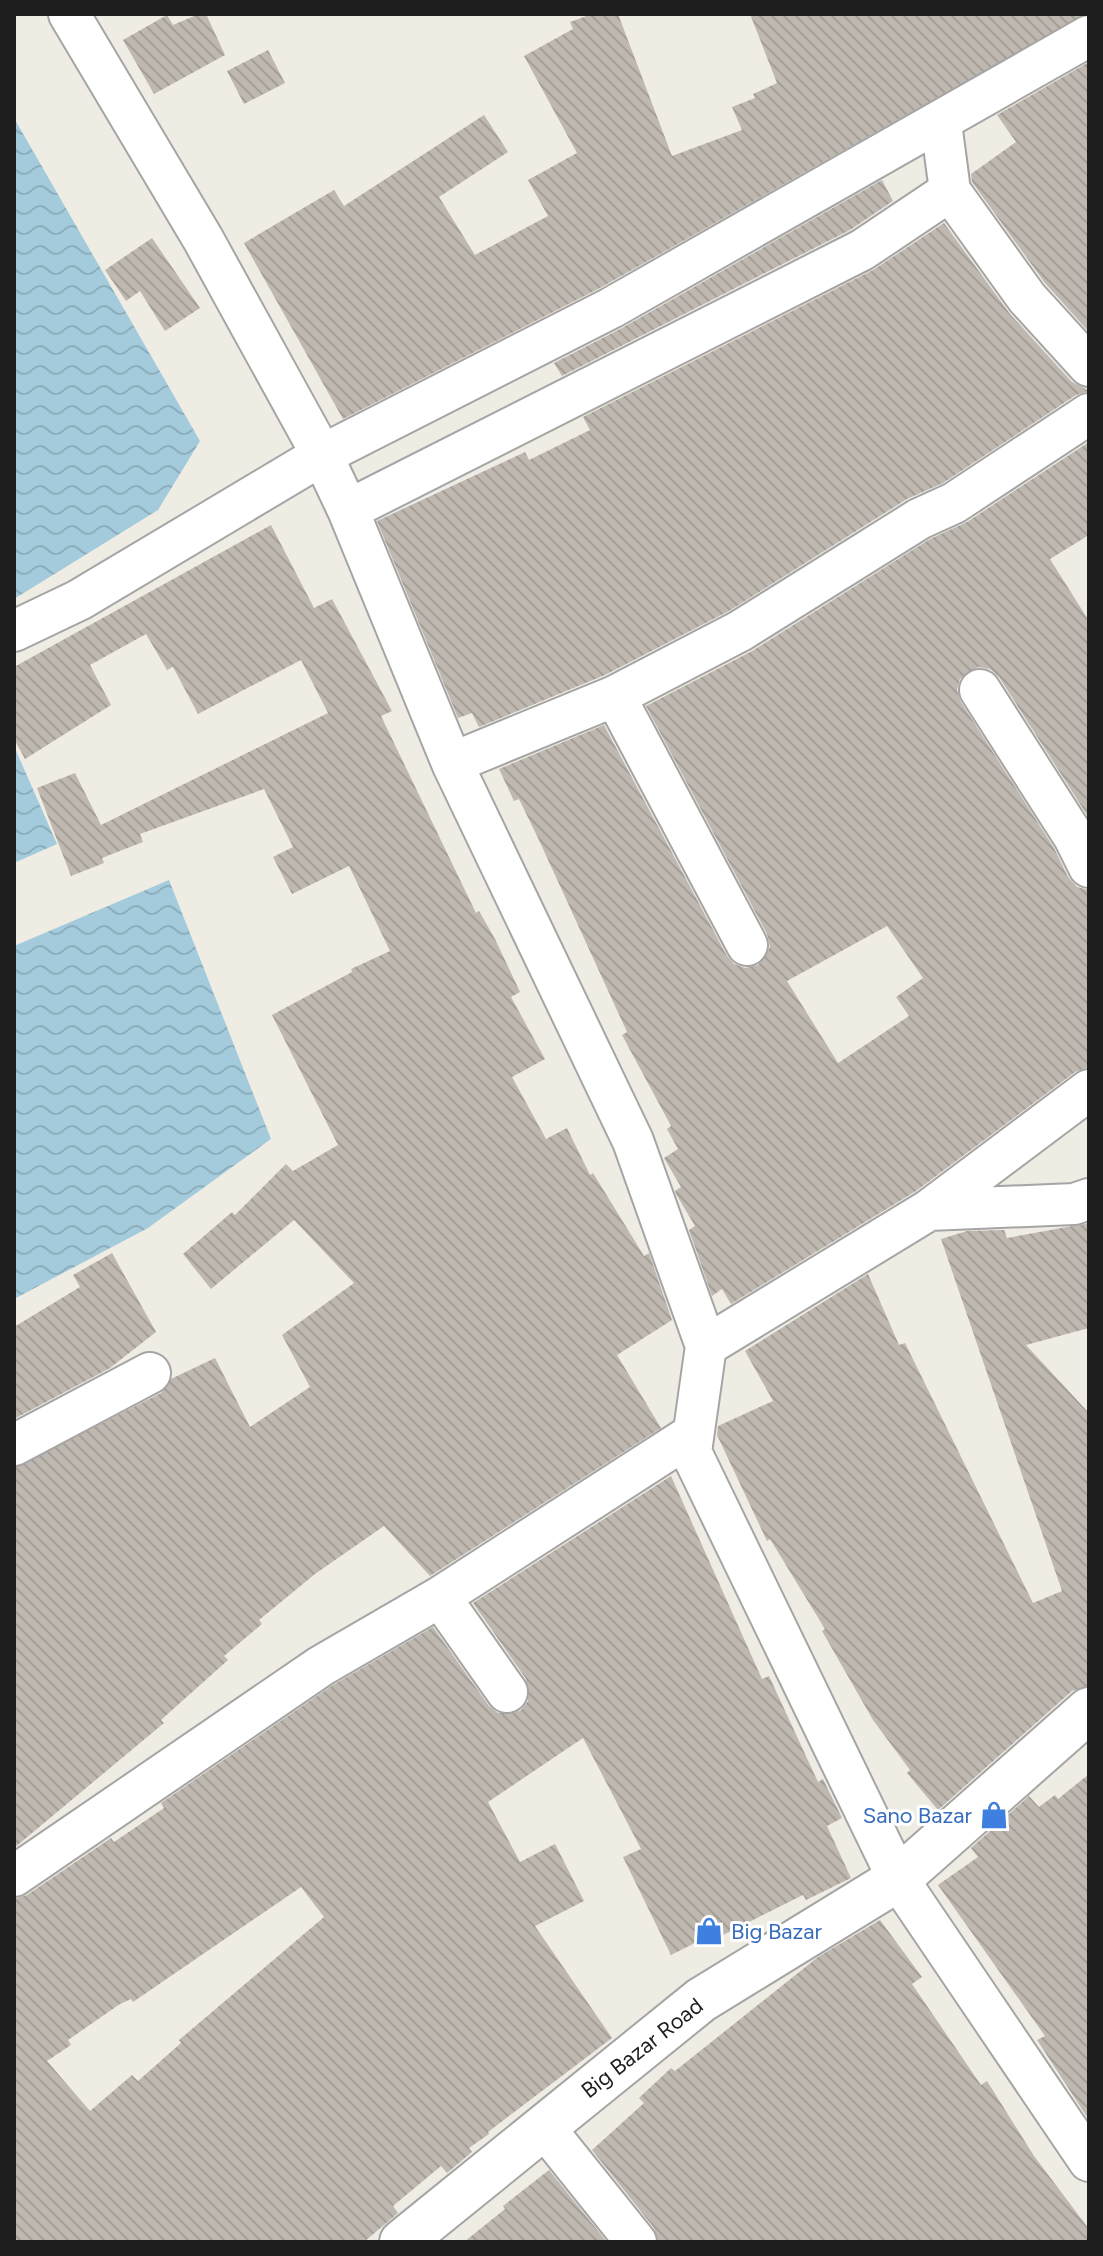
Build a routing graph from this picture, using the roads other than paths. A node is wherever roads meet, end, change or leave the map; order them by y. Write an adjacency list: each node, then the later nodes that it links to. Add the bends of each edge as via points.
1 (69, 14): 7 (street, via 203,239)
2 (1089, 36): 3 (street)
3 (941, 123): 4 (street); 7 (street, via 611,308)
4 (950, 191): 5 (street, via 1027,298); 8 (street, via 862,250)
5 (1089, 366)
6 (1089, 414): 11 (street, via 954,503 919,519 740,631)
7 (322, 455): 8 (street); 9 (street, via 79,600)
8 (348, 510): 12 (street)
9 (14, 631)
10 (980, 690): 13 (street)
11 (615, 696): 12 (street); 14 (street)
12 (452, 763): 18 (street, via 633,1141)
13 (1089, 867)
14 (747, 945)
15 (1089, 1090): 17 (street)
16 (1089, 1199): 17 (street)
17 (929, 1210): 18 (street)
18 (706, 1346): 20 (street)
19 (150, 1373): 21 (street)
20 (693, 1434): 22 (street); 26 (street, via 691,1452)
21 (14, 1445)
22 (440, 1597): 23 (street); 25 (street, via 321,1666)
23 (507, 1692)
24 (1089, 1710): 26 (street, Big Bazar Road)
25 (14, 1876)
26 (898, 1879): 27 (street, Big Bazar Road, via 701,2000); 28 (street)
27 (543, 2126): 29 (street, Big Bazar Road); 30 (street)
28 (1089, 2161)
29 (402, 2242)
30 (636, 2242)

